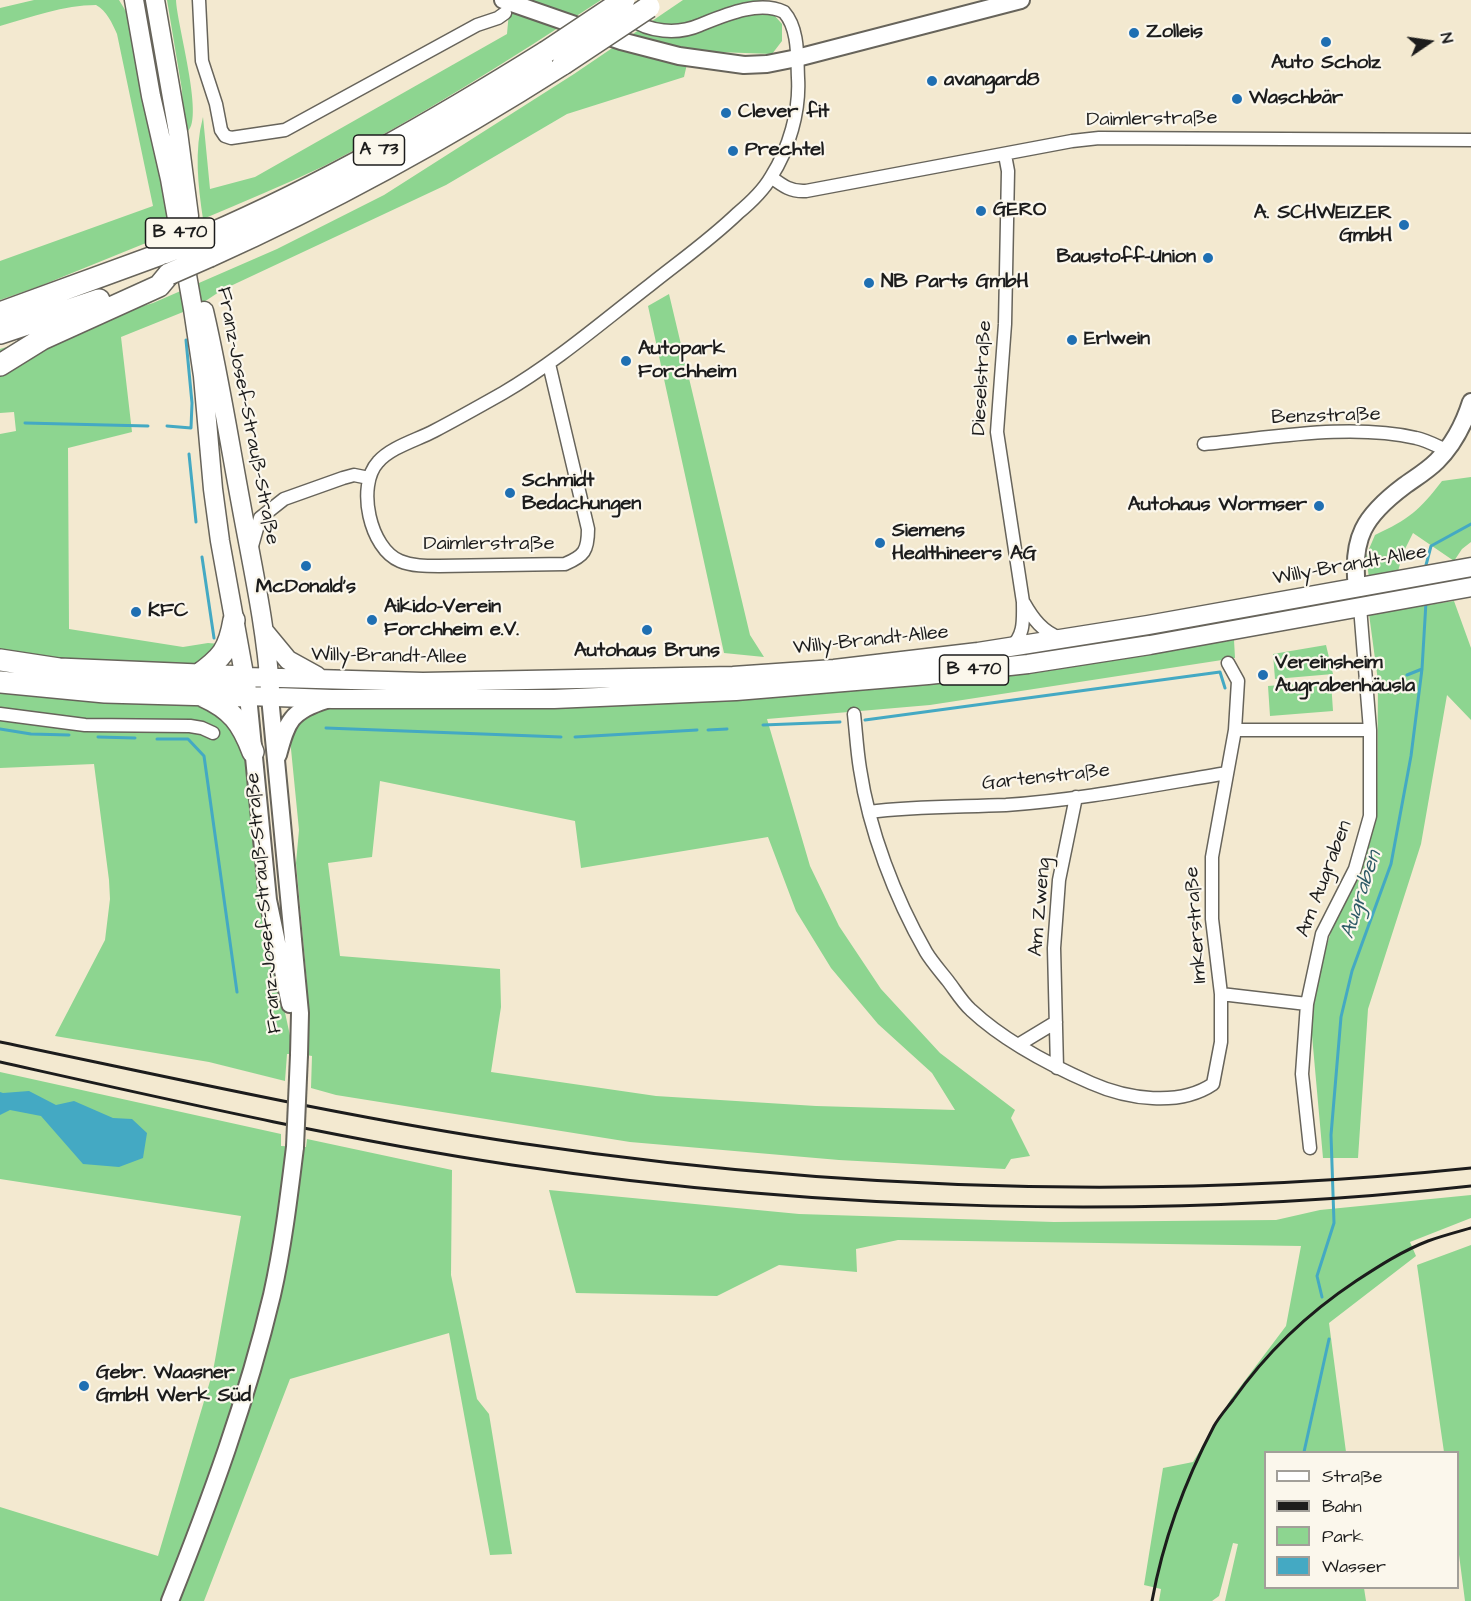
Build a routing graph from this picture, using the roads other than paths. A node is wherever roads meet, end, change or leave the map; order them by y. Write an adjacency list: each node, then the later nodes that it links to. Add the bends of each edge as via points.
1 (126, 0): 14 (main road)
2 (134, 0): 14 (main road, Franz-Josef-Strauß-Straße / B 470)
3 (155, 0): 13 (main road, Franz-Josef-Strauß-Straße / B 470)
4 (160, 0): 13 (main road)
5 (199, 0): 11 (street, via 202,61 221,130 231,138 285,130 477,25 498,18)
6 (521, 0): 12 (main road)
7 (615, 0): 15 (street, via 620,11 635,22 660,31 699,25 746,2 768,2 784,11 790,20)
8 (624, 0): 19 (highway, A 73, bridge, via 447,112 246,219)
9 (1022, 0): 15 (main road)
10 (653, 3): 19 (highway, A 73, bridge, via 563,64 389,167 307,211)
11 (504, 7): 12 (main road)
12 (547, 14): 15 (main road, via 621,41 679,56 744,65)
13 (159, 21): 29 (main road, Franz-Josef-Strauß-Straße / B 470, via 203,307)
14 (138, 25): 26 (main road, Franz-Josef-Strauß-Straße / B 470, via 184,253)
15 (797, 58): 18 (street, via 797,104 791,133)
16 (1471, 140): 17 (street, Daimlerstraße, via 1108,137)
17 (1005, 155): 18 (street, Daimlerstraße, via 796,192); 35 (street, Dieselstraße, via 1007,280 997,432)
18 (771, 177): 23 (street, via 711,239)
19 (208, 246): 20 (highway, A 73, bridge)
20 (167, 263): 21 (highway, A 73); 22 (highway, A 73, via 95,301); 24 (highway, via 159,286 42,339)
21 (0, 313)
22 (0, 333)
23 (549, 364): 30 (street, via 504,393 393,451 378,462); 30 (street, Daimlerstraße, via 588,529 588,543 576,560 564,564 466,567 398,561 385,549 371,521 366,491)
24 (0, 365)
25 (1471, 402): 28 (main road, via 1464,424)
26 (210, 443): 29 (main road, via 221,446); 37 (main road, Franz-Josef-Strauß-Straße / B 470, via 220,542)
27 (1204, 444): 28 (street, Benzstraße, via 1334,433 1387,433 1419,438)
28 (1446, 450): 33 (main road, via 1370,518 1356,549)
29 (234, 465): 31 (main road, Franz-Josef-Strauß-Straße / B 470)
30 (369, 478): 31 (street, via 354,475 284,499 261,518)
31 (250, 555): 38 (main road, Franz-Josef-Strauß-Straße / B 470)
32 (1471, 567): 33 (main road, Willy-Brandt-Allee / B 470)
33 (1357, 588): 36 (main road); 39 (main road, Willy-Brandt-Allee / B 470)
34 (1463, 588): 36 (main road, Willy-Brandt-Allee / B 470)
35 (1023, 602): 39 (street, Dieselstraße, via 1041,627); 40 (street, Dieselstraße, via 1023,626 1019,640)
36 (1360, 607): 49 (main road, Willy-Brandt-Allee / B 470, via 1117,650 928,675 696,694 554,699); 53 (street, Am Augraben)
37 (234, 620): 46 (highway, via 225,652); 47 (main road, Franz-Josef-Strauß-Straße / B 470)
38 (262, 630): 43 (main road, Franz-Josef-Strauß-Straße / B 470); 44 (main road, via 288,660)
39 (1064, 639): 40 (main road, Willy-Brandt-Allee / B 470)
40 (1011, 647): 44 (main road, Willy-Brandt-Allee / B 470, via 733,676 423,682)
41 (0, 660): 46 (highway)
42 (1228, 663): 52 (street, Imkerstraße, via 1238,681)
43 (269, 677): 44 (main road, Willy-Brandt-Allee / B 470); 47 (main road, B 470); 48 (main road, Franz-Josef-Strauß-Straße / B 470)
44 (325, 679)
45 (0, 682): 46 (highway, via 105,692)
46 (198, 685): 47 (highway); 55 (highway, via 233,715)
47 (247, 687): 48 (main road, B 470); 55 (main road, Franz-Josef-Strauß-Straße)
48 (270, 697): 49 (main road, Willy-Brandt-Allee / B 470); 56 (main road, Franz-Josef-Strauß-Straße)
49 (332, 699): 56 (main road, via 296,714)
50 (0, 714): 54 (street, via 85,725 190,726)
51 (854, 714): 59 (street)
52 (1235, 730): 53 (street); 57 (street, Imkerstraße)
53 (1370, 730): 61 (street, Am Augraben, via 1370,816 1354,869 1322,934)
54 (213, 733)
55 (253, 752): 64 (main road, Franz-Josef-Strauß-Straße, via 268,900)
56 (276, 762): 64 (main road, Franz-Josef-Strauß-Straße, via 300,1012)
57 (1227, 773): 58 (street, Gartenstraße); 60 (street, Imkerstraße, via 1212,857 1212,919)
58 (1076, 797): 59 (street, Gartenstraße); 62 (street, Am Zweng, via 1059,880 1054,948)
59 (869, 812): 63 (street, via 886,871 927,953 970,1009)
60 (1221, 994): 61 (street, Imkerstraße); 65 (street, via 1221,1042 1213,1084 1202,1091 1162,1099 1129,1095)
61 (1307, 1004): 66 (street, Am Augraben, via 1302,1074)
62 (1056, 1022): 63 (street); 65 (street, Am Zweng)
63 (1018, 1045): 65 (street)
64 (299, 1049): 67 (main road, bridge, via 295,1147 272,1292 218,1477)
65 (1057, 1068)
66 (1310, 1148)
67 (170, 1601)

